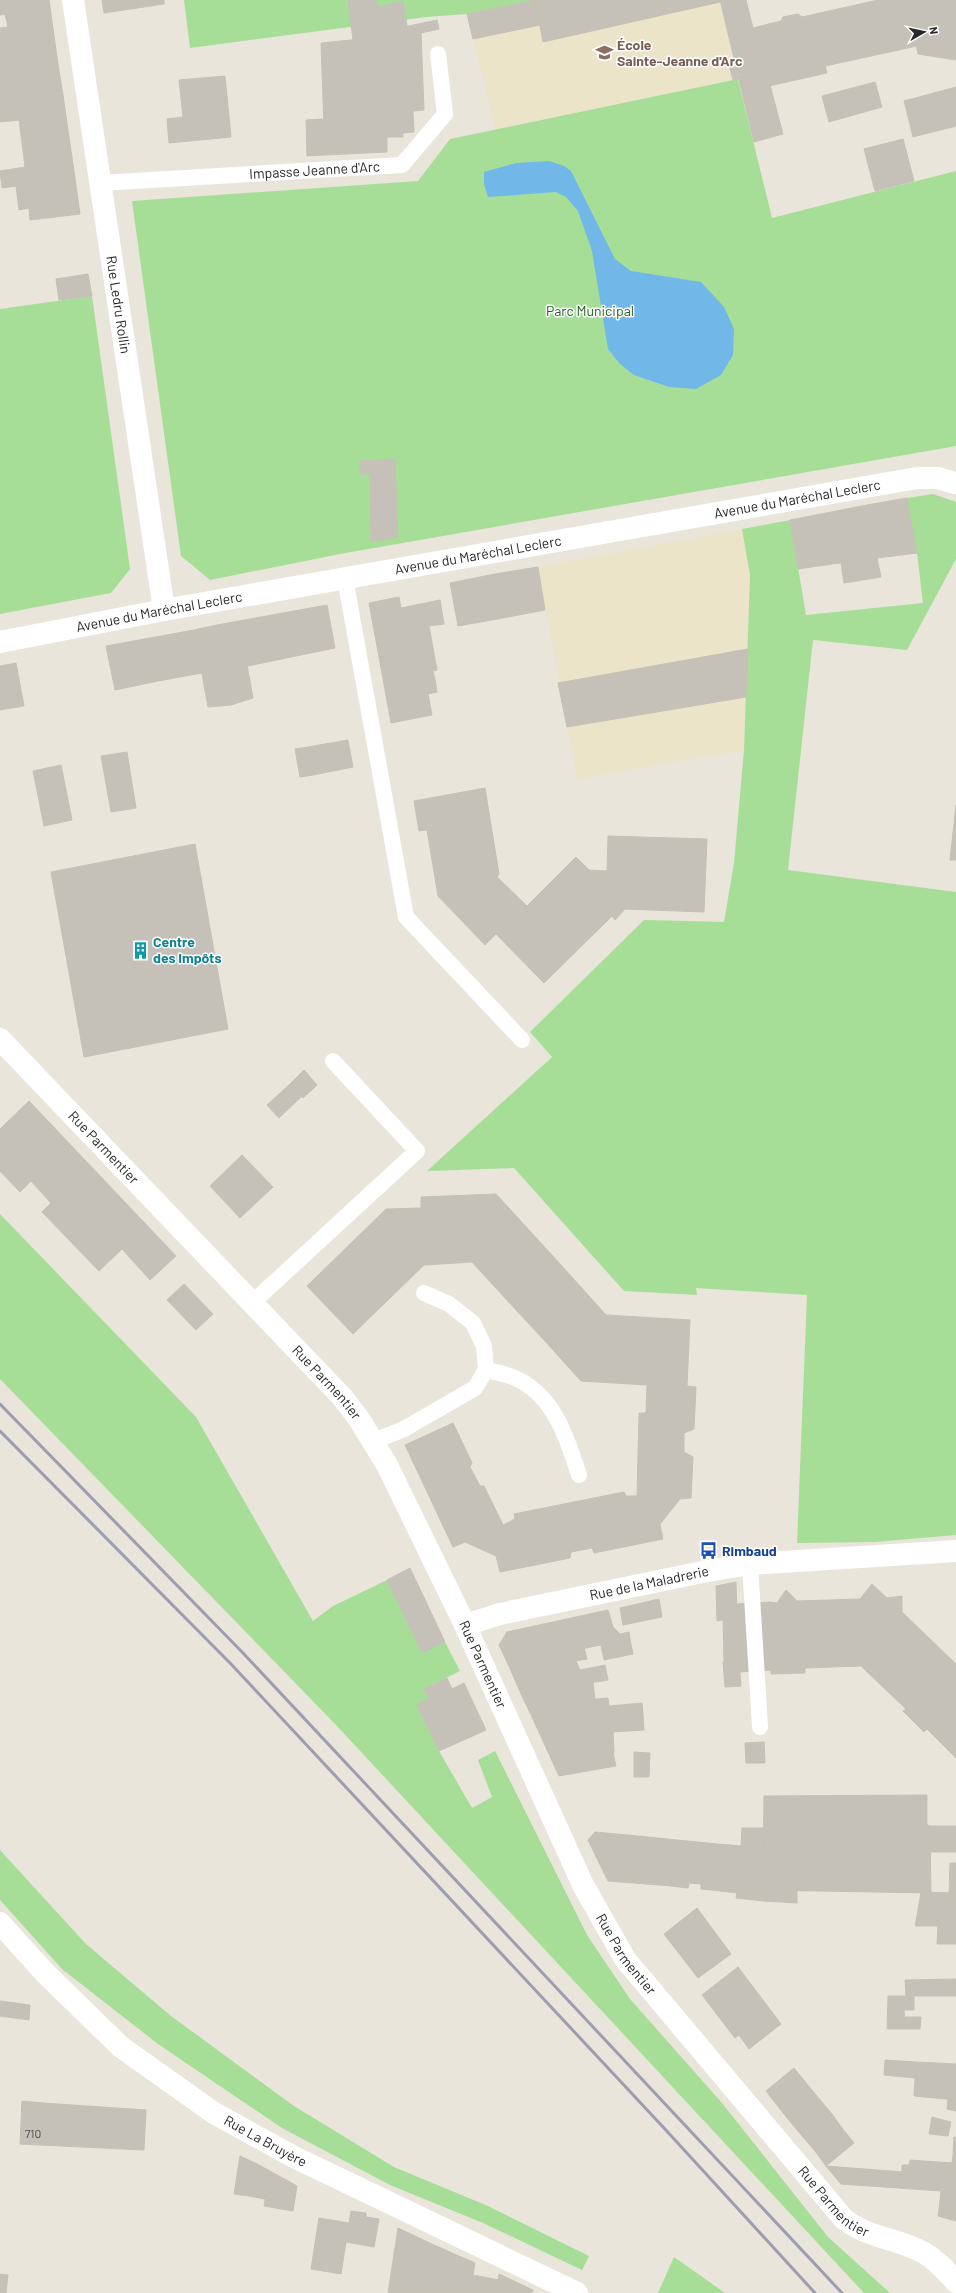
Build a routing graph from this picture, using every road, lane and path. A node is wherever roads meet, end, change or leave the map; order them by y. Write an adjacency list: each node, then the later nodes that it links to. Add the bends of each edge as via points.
1 (73, 0): 3 (street, Rue Ledru Rollin)
2 (438, 54): 3 (lane, Impasse Jeanne d'Arc, via 445,114 402,165)
3 (100, 183): 6 (street, Rue Ledru Rollin)
4 (956, 483): 5 (street, Avenue du Maréchal Leclerc, via 937,478 917,478)
5 (345, 578): 6 (street, Avenue du Maréchal Leclerc); 9 (lane, via 406,917)
6 (164, 610): 7 (street, Avenue du Maréchal Leclerc)
7 (0, 642)
8 (0, 1039): 12 (street, Rue Parmentier)
9 (522, 1040)
10 (333, 1061): 12 (lane, via 417,1151)
11 (424, 1294): 13 (lane, via 449,1304 473,1323 484,1346)
12 (252, 1303): 14 (street, Rue Parmentier, via 343,1398)
13 (486, 1370): 14 (lane, via 475,1388 404,1429); 15 (lane, via 515,1377 533,1388 551,1407 566,1436)
14 (374, 1442): 18 (street, Rue Parmentier)
15 (579, 1475)
16 (956, 1551): 17 (street, Rue de la Maladrerie)
17 (750, 1564): 18 (street, Rue de la Maladrerie, via 500,1614); 19 (lane)
18 (465, 1625): 21 (street, Rue Parmentier, via 584,1885 625,1959 843,2218 859,2230 924,2253)
19 (760, 1727)
20 (0, 1923): 22 (street, Rue La Bruyère, via 45,1973 121,2047 214,2113 294,2157)
21 (956, 2282)
22 (577, 2293)

